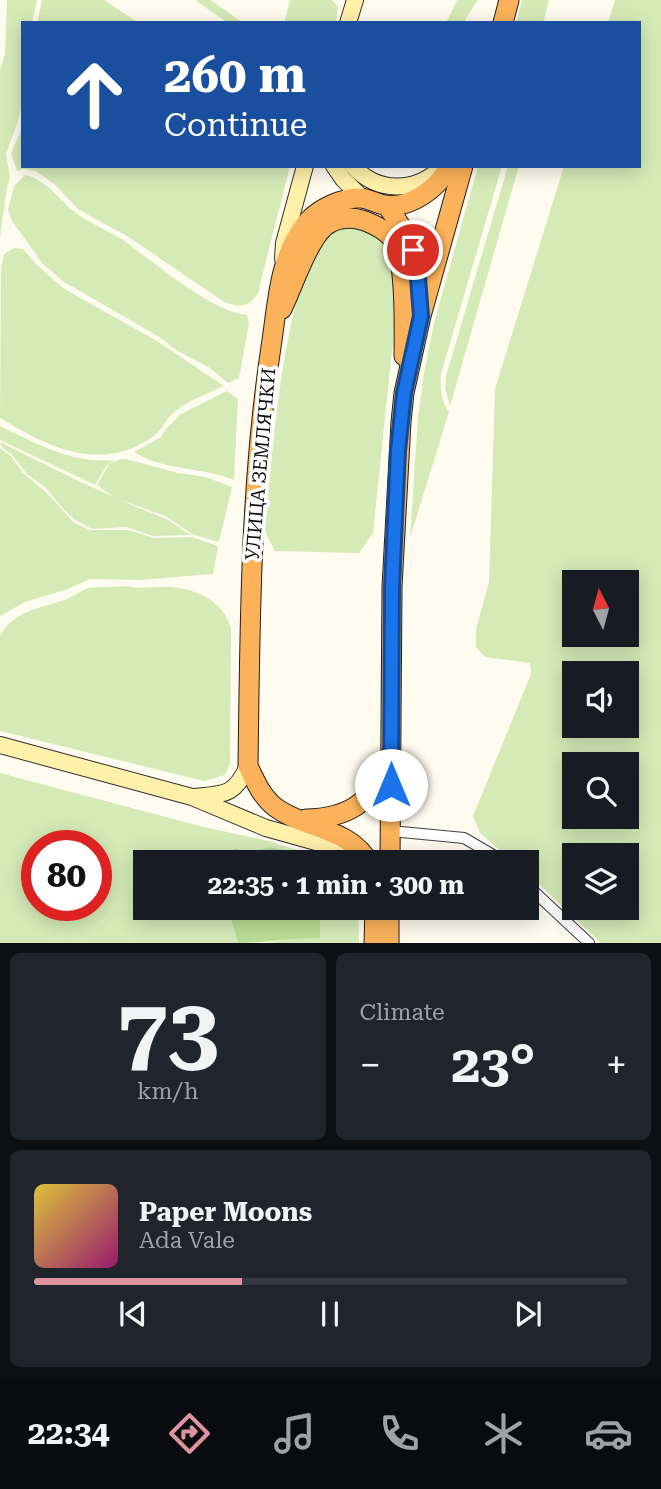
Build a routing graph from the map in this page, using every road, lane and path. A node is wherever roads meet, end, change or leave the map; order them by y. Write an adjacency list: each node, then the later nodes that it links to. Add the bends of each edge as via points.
1 (355, 0): 4 (main road)
2 (495, 0): 5 (highway)
3 (509, 0): 6 (highway)
4 (349, 21)
5 (490, 21)
6 (504, 21)
7 (303, 168): 15 (main road, УЛИЦА ЗЕМЛЯЧКИ, via 284,243)
8 (335, 168): 13 (main road)
9 (355, 168): 10 (main road, via 378,185 396,186 429,180)
10 (441, 168)
11 (448, 168): 14 (highway, via 430,192)
12 (462, 168): 16 (highway)
13 (361, 197): 14 (highway); 15 (highway, via 337,202 308,222)
14 (387, 206): 16 (highway, via 407,232 413,250)
15 (282, 270): 17 (highway, УЛИЦА ЗЕМЛЯЧКИ)
16 (421, 316): 18 (highway)
17 (275, 322): 18 (highway, via 323,228 341,218 357,218 380,227 394,240 400,265); 21 (highway, УЛИЦА ЗЕМЛЯЧКИ, via 255,487)
18 (404, 393): 20 (highway, via 392,587)
19 (0, 745): 22 (main road)
20 (391, 761): 23 (highway, via 377,788 359,805 326,819); 24 (highway)
21 (248, 766): 22 (main road, via 240,783 229,792); 23 (highway, via 267,799)
22 (192, 797): 25 (main road, via 266,828)
23 (300, 820): 26 (highway)
24 (391, 831): 27 (highway); 28 (street, via 464,838)
25 (341, 850)
26 (361, 850)
27 (390, 850)
28 (484, 850)
29 (539, 896): 34 (street)
30 (374, 920): 32 (highway)
31 (389, 920): 33 (highway)
32 (374, 943)
33 (388, 943)
34 (589, 943)

